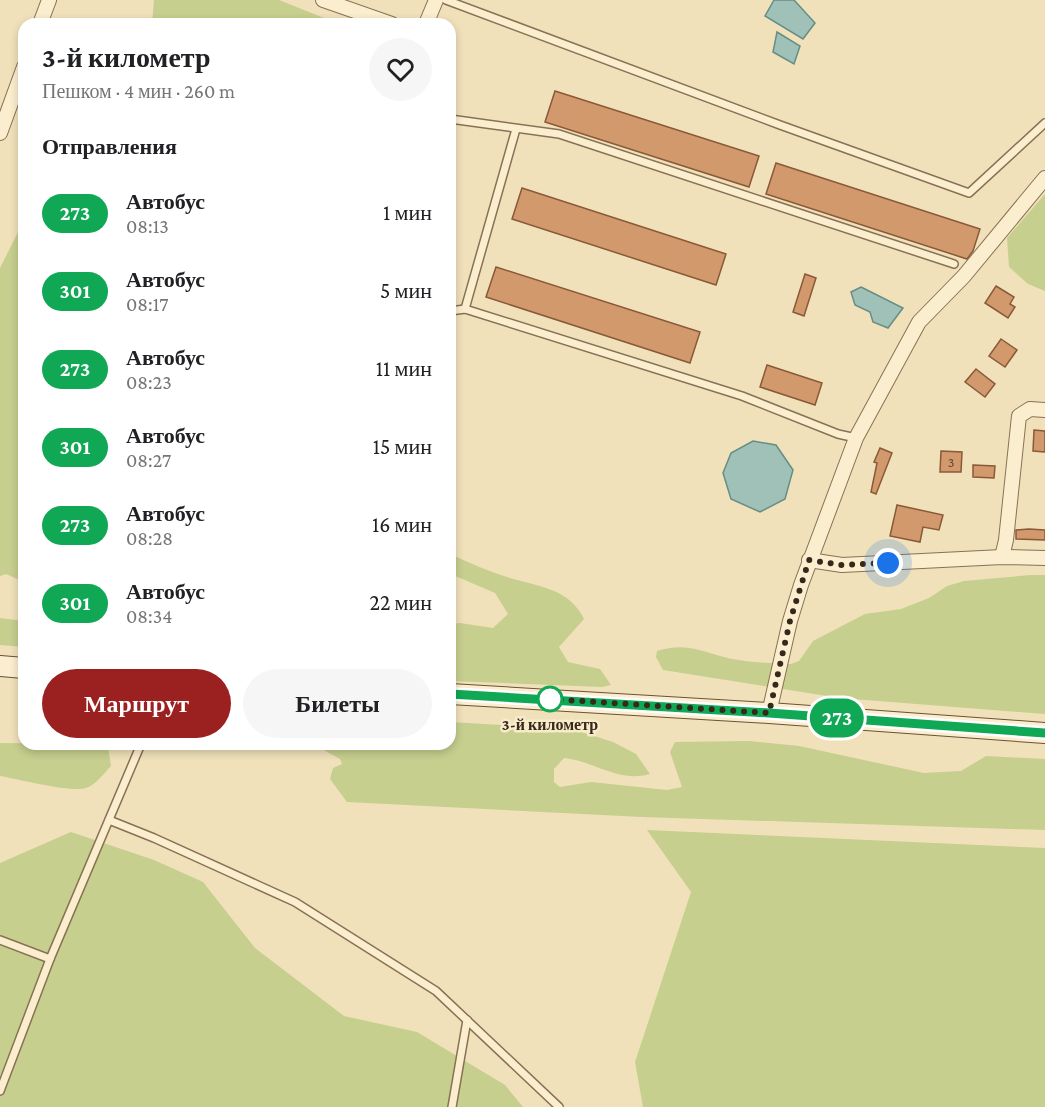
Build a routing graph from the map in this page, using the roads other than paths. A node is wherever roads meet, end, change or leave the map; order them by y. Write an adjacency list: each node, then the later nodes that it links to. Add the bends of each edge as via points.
1 (49, 0): 5 (street)
2 (323, 0): 6 (street)
3 (436, 0): 7 (street)
4 (446, 0): 10 (lane, via 969,193)
5 (42, 18)
6 (375, 18)
7 (428, 18)
8 (18, 84): 12 (street)
9 (456, 120): 11 (lane)
10 (1045, 123)
11 (516, 129): 14 (lane, via 558,134); 15 (lane)
12 (0, 132)
13 (1045, 177): 18 (street, via 964,276 919,322)
14 (954, 264)
15 (465, 309): 16 (lane); 18 (lane, via 742,396)
16 (456, 310)
17 (1045, 410): 19 (street, via 1030,409 1019,416)
18 (856, 438): 21 (street)
19 (1002, 556): 20 (street); 21 (street, via 842,565)
20 (1045, 558)
21 (809, 560): 25 (street)
22 (0, 666): 23 (main road)
23 (18, 668)
24 (456, 694): 25 (main road)
25 (769, 713): 26 (main road)
26 (1045, 733)
27 (138, 750): 28 (lane)
28 (109, 820): 30 (lane); 31 (lane, via 296,902 436,991)
29 (0, 940): 30 (lane)
30 (50, 959): 32 (lane)
31 (467, 1020): 33 (lane); 34 (lane)
32 (0, 1091)
33 (452, 1107)
34 (558, 1107)

